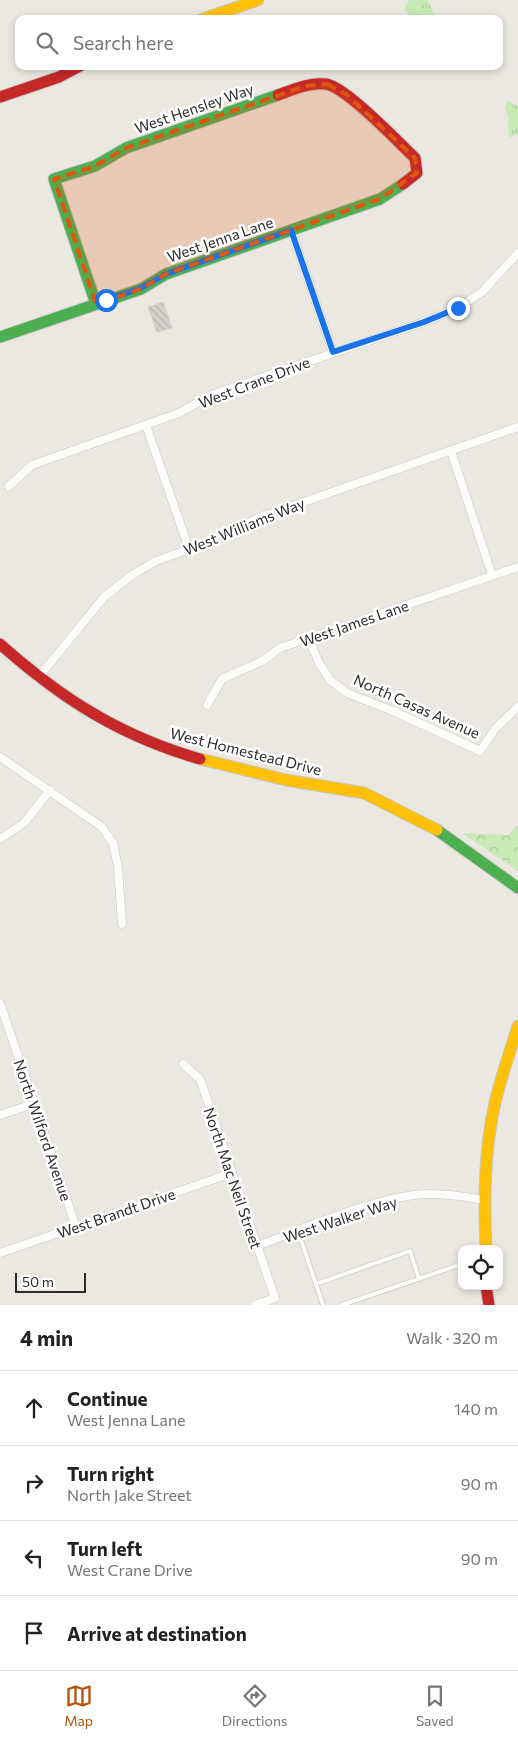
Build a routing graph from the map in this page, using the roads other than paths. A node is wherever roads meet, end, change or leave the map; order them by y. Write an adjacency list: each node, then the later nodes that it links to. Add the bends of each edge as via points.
1 (258, 0): 2 (street)
2 (215, 15)
3 (72, 70): 4 (street)
4 (0, 97)
5 (417, 173): 6 (street, West Jenna Lane, via 380,199); 8 (street, West Hensley Way, via 415,158 346,94 327,84 305,86 126,148 94,166 54,179)
6 (291, 230): 8 (street, West Jenna Lane, via 166,274 141,288); 10 (street)
7 (518, 253): 10 (street, West Crane Drive, via 482,292 458,308)
8 (96, 304): 9 (street, West Jenna Lane)
9 (0, 337)
10 (333, 352): 11 (street, West Crane Drive, via 211,395 179,414)
11 (146, 425): 14 (street, West Crane Drive, via 32,465); 15 (street)
12 (518, 427): 13 (street, West Williams Way)
13 (451, 451): 15 (street, West Williams Way, via 258,518 225,536); 17 (street)
14 (9, 486)
15 (189, 549): 20 (street, West Williams Way, via 156,561 132,575 104,598)
16 (518, 567): 17 (street, West James Lane)
17 (492, 575): 18 (street, West James Lane)
18 (310, 638): 21 (street, West James Lane, via 280,648 264,660 222,679); 22 (street, North Casas Avenue, via 319,663 330,680 347,693 393,710 480,751 495,728)
19 (0, 644): 20 (street, West Homestead Drive)
20 (38, 678): 26 (street, West Homestead Drive, via 101,720 137,738 285,779 366,793 428,823)
21 (207, 705)
22 (518, 707)
23 (0, 757): 24 (street)
24 (50, 790): 25 (street, via 24,823); 27 (street, via 102,827 113,842)
25 (0, 839)
26 (518, 888)
27 (122, 924)
28 (0, 1004): 31 (street, North Wilford Avenue)
29 (518, 1026): 34 (street, via 492,1119)
30 (183, 1064): 33 (street, North Mac Neil Street, via 200,1079)
31 (33, 1104): 32 (street); 35 (street, North Wilford Avenue)
32 (0, 1115)
33 (232, 1173): 35 (street, West Brandt Drive); 38 (street, North Mac Neil Street)
34 (483, 1200): 36 (street, West Walker Way, via 424,1194 381,1202); 37 (street)
35 (76, 1227): 39 (street, West Brandt Drive)
36 (298, 1231): 38 (street, West Walker Way); 42 (lane)
37 (486, 1245)
38 (257, 1246): 44 (street, North Mac Neil Street, via 275,1298)
39 (0, 1253)
40 (458, 1265): 41 (lane)
41 (419, 1279): 42 (lane, via 410,1251); 46 (lane)
42 (316, 1284): 45 (lane)
43 (487, 1290): 47 (street)
44 (255, 1305)
45 (323, 1305)
46 (342, 1305)
47 (490, 1305)

